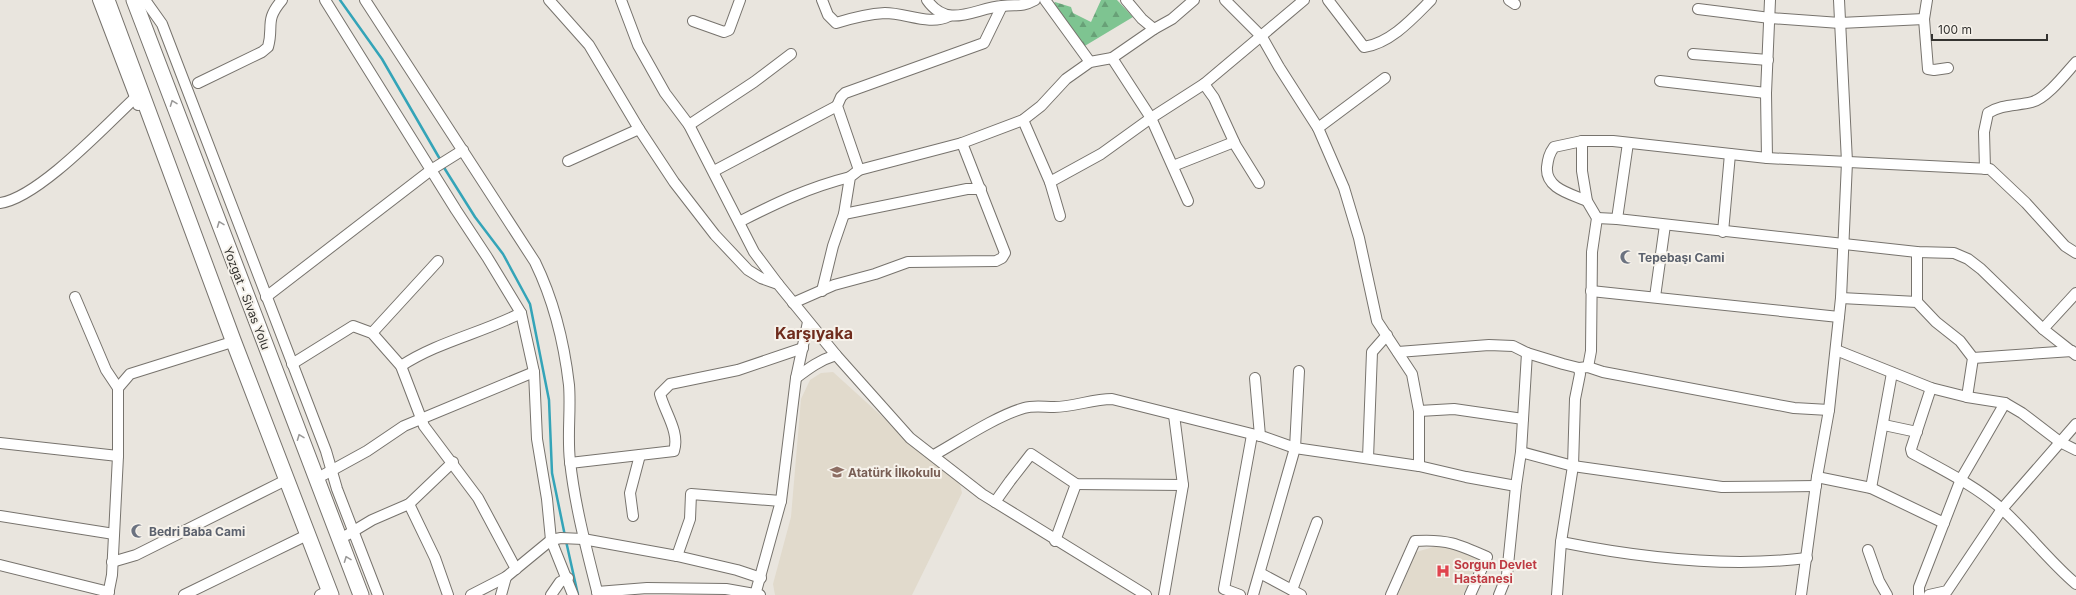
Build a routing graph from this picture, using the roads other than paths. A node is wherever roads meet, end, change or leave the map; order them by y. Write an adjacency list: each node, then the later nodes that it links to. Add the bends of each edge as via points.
1 (98, 0): 45 (street)
2 (107, 0): 181 (highway)
3 (134, 0): 143 (highway, Yozgat - Sivas Yolu, one-way to 3)
4 (145, 0): 89 (street, via 162,24)
5 (282, 0): 42 (street, via 274,8 269,22 268,47)
6 (325, 0): 62 (street)
7 (365, 0): 56 (street)
8 (549, 0): 51 (street, via 589,45)
9 (621, 0): 49 (street, via 638,45 665,93)
10 (740, 0): 29 (street, via 729,30 724,32)
11 (822, 0): 26 (street, via 828,15 836,23 863,15 885,13 911,15 930,20 941,20)
12 (927, 0): 26 (street, via 936,10)
13 (1035, 0): 24 (street, via 1023,6)
14 (1045, 0): 37 (street)
15 (1126, 0): 31 (street, via 1142,20)
16 (1194, 0): 31 (street, via 1172,19)
17 (1225, 0): 32 (street)
18 (1304, 0): 32 (street)
19 (1328, 0): 20 (street, via 1364,47 1372,46 1395,33)
20 (1430, 0)
21 (1770, 0): 27 (street)
22 (1839, 0): 30 (street)
23 (1927, 0): 28 (street)
24 (1002, 6): 26 (street); 46 (street, via 984,43 845,93)
25 (1698, 9): 27 (street)
26 (949, 16)
27 (1770, 18): 30 (street); 36 (street)
28 (1924, 19): 30 (street); 39 (street, via 1928,69)
29 (693, 21)
30 (1840, 23): 60 (street)
31 (1154, 29): 35 (street)
32 (1262, 37): 43 (street); 50 (street)
33 (791, 54): 49 (street)
34 (1693, 54): 36 (street)
35 (1112, 58): 37 (street); 47 (street)
36 (1768, 60): 44 (street)
37 (1090, 62): 48 (street, via 1066,79 1041,106)
38 (2076, 62): 63 (street, via 2048,92 2034,102 1997,107 1988,113 1984,132)
39 (1948, 68)
40 (1386, 78): 50 (street)
41 (1660, 81): 44 (street)
42 (198, 83)
43 (1204, 84): 47 (street); 53 (street, via 1214,98)
44 (1766, 93): 58 (street)
45 (135, 98): 72 (street, via 42,183); 100 (street)
46 (837, 106): 64 (street); 65 (street)
47 (1151, 118): 61 (street); 67 (street, via 1101,154)
48 (1023, 120): 54 (street); 67 (street)
49 (689, 125): 65 (street)
50 (1318, 128): 99 (street, via 1344,188 1377,320)
51 (639, 129): 59 (street); 84 (street, via 674,182 731,254 760,278)
52 (1582, 141): 55 (street); 71 (street, via 1582,172); 71 (street, via 1554,147 1548,158 1546,171 1554,186)
53 (1234, 142): 61 (street); 68 (street)
54 (962, 143): 64 (street); 69 (street)
55 (1628, 144): 57 (street); 76 (street)
56 (459, 152): 62 (street); 139 (street, via 535,262 547,286 559,328 569,386)
57 (1730, 154): 58 (street); 79 (street)
58 (1767, 158): 60 (street)
59 (568, 160)
60 (1847, 162): 63 (street); 80 (street)
61 (1172, 166): 70 (street)
62 (435, 168): 89 (street); 94 (street)
63 (1985, 169): 82 (street, via 1990,169 1999,176 2055,232 2065,246)
64 (859, 170): 66 (street)
65 (714, 171): 77 (street)
66 (850, 177): 73 (street); 77 (street, via 821,184 788,197)
67 (1050, 182): 74 (street)
68 (1260, 183)
69 (981, 189): 73 (street, via 967,189); 85 (street, via 1005,253 1002,258 996,261 908,262)
70 (1188, 201)
71 (1587, 201): 75 (street)
72 (0, 204)
73 (844, 214): 85 (street)
74 (1060, 216)
75 (1597, 218): 76 (street); 86 (street, via 1592,252)
76 (1616, 218): 78 (street)
77 (739, 222): 84 (street, via 754,252)
78 (1665, 226): 79 (street); 90 (street)
79 (1723, 232): 80 (street)
80 (1844, 245): 81 (street); 91 (street)
81 (1917, 252): 92 (street); 97 (street, via 1954,253 1968,259)
82 (2076, 253)
83 (438, 261): 98 (street)
84 (778, 284): 93 (street)
85 (822, 290): 93 (street)
86 (1591, 291): 90 (street); 110 (street, via 1590,351)
87 (2076, 293): 97 (street)
88 (74, 297): 116 (street, via 106,370)
89 (266, 297): 108 (street)
90 (1655, 298): 95 (street)
91 (1841, 298): 92 (street); 95 (street)
92 (1916, 302): 107 (street, via 1960,341)
93 (793, 304): 96 (street)
94 (521, 313): 109 (street, via 500,324 418,354); 112 (street)
95 (1839, 317): 102 (street)
96 (808, 322): 101 (street); 106 (street)
97 (2043, 329): 105 (street)
98 (372, 333): 108 (street, via 353,326); 109 (street)
99 (1387, 335): 103 (street); 137 (street, via 1372,352)
100 (232, 342): 116 (street, via 130,374); 145 (street)
101 (803, 348): 114 (street); 134 (street, via 738,370 670,384 660,394 676,435 674,452)
102 (1836, 350): 113 (street); 120 (street)
103 (1398, 352): 104 (street, via 1490,345 1512,346); 121 (street, via 1412,374)
104 (1527, 353): 110 (street); 124 (street)
105 (2074, 353): 107 (street)
106 (836, 355): 114 (street, via 823,359); 135 (street, via 910,438)
107 (1973, 358): 118 (street)
108 (292, 364): 142 (street)
109 (401, 366): 123 (street)
110 (1584, 367): 120 (street, via 1794,408); 141 (street, via 1575,399)
111 (1299, 371): 131 (street)
112 (534, 372): 123 (street); 162 (street, via 537,439)
113 (1892, 373): 117 (street); 126 (street)
114 (796, 378): 151 (street)
115 (1255, 378): 128 (street)
116 (118, 388): 136 (street)
117 (1931, 388): 118 (street); 127 (street)
118 (1967, 397): 119 (street)
119 (2005, 403): 129 (street, via 2022,412); 144 (street)
120 (1829, 410): 146 (street)
121 (1418, 411): 124 (street, via 1454,409); 140 (street)
122 (1174, 415): 128 (street); 135 (street, via 1112,399 1025,408); 148 (street)
123 (420, 419): 138 (street); 142 (street, via 404,426)
124 (1523, 419): 133 (street)
125 (2076, 424): 129 (street)
126 (1884, 425): 127 (street); 150 (street)
127 (1917, 432): 144 (street, via 1912,453)
128 (1256, 436): 131 (street); 194 (street, via 1224,589)
129 (2060, 442): 132 (street); 154 (street)
130 (0, 443): 136 (street)
131 (1295, 448): 137 (street); 173 (street)
132 (2076, 450)
133 (1521, 452): 141 (street); 149 (street)
134 (640, 455): 139 (street); 156 (street, via 630,493)
135 (934, 455): 152 (street, via 982,494)
136 (118, 456): 160 (street)
137 (1368, 458): 140 (street)
138 (452, 462): 153 (street); 172 (street, via 478,498)
139 (570, 463): 163 (street)
140 (1419, 466): 149 (street)
141 (1573, 466): 146 (street, via 1722,487); 166 (street)
142 (332, 471): 143 (street); 159 (street)
143 (316, 479): 164 (highway, Yozgat - Sivas Yolu)
144 (1961, 479): 154 (street); 158 (street)
145 (284, 481): 161 (street); 170 (street, via 136,555)
146 (1817, 481): 150 (street); 169 (street)
147 (1076, 484): 148 (street); 152 (street, via 1031,454); 165 (street)
148 (1183, 484): 193 (street)
149 (1516, 486): 198 (street, via 1507,575)
150 (1872, 488): 158 (street)
151 (781, 501): 168 (street, via 691,494 690,519); 176 (street)
152 (996, 502): 165 (street)
153 (409, 504): 159 (street, via 372,520); 187 (street, via 435,558)
154 (2002, 509): 177 (street); 184 (street)
155 (0, 516): 160 (street)
156 (633, 516)
157 (1317, 522): 180 (street)
158 (1944, 522): 202 (street, via 1919,587)
159 (353, 532): 164 (street); 186 (street)
160 (114, 534): 170 (street)
161 (305, 536): 178 (street); 181 (street)
162 (556, 539): 163 (street); 172 (street); 175 (street)
163 (580, 539): 168 (street); 182 (street)
164 (340, 540): 185 (highway, Yozgat - Sivas Yolu, one-way to 164)
165 (1055, 541): 192 (street)
166 (1561, 542): 169 (street, via 1598,550 1661,558 1776,562); 199 (street)
167 (1868, 550): 201 (street)
168 (677, 556): 176 (street)
169 (1807, 558): 200 (street)
170 (112, 562): 179 (street)
171 (0, 565): 179 (street)
172 (516, 569): 174 (street)
173 (1260, 573): 180 (street); 195 (street)
174 (506, 577): 188 (street); 189 (street)
175 (568, 578): 190 (street, via 560,582); 191 (street)
176 (761, 578): 183 (street)
177 (2076, 584)
178 (190, 592)
179 (108, 593)
180 (1296, 593)
181 (326, 594)
182 (597, 594): 183 (street, via 647,588 726,589)
183 (756, 594)
184 (1948, 594): 203 (street)
185 (361, 595)
186 (378, 595)
187 (448, 595)
188 (471, 595)
189 (501, 595)
190 (551, 595)
191 (573, 595)
192 (1146, 595)
193 (1164, 595)
194 (1240, 595)
195 (1253, 595)
196 (1391, 595): 197 (street, via 1415,541 1438,539 1455,543 1487,557)
197 (1470, 595)
198 (1499, 595)
199 (1557, 595)
200 (1801, 595)
201 (1887, 595)
202 (1919, 595)
203 (1929, 595)

